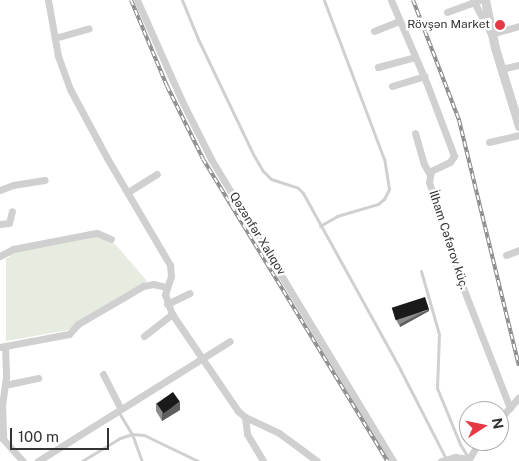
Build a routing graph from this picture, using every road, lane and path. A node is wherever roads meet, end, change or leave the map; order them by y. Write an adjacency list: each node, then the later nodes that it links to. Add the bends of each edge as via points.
1 (48, 0): 14 (street)
2 (137, 0): 64 (street, Qəzənfər Xalıqov, via 211,159)
3 (182, 0): 33 (lane, via 198,40 264,171 271,179 298,188)
4 (324, 0): 33 (lane, via 384,158 390,189 378,204 338,216)
5 (391, 0): 9 (street, İlham Cəfərov küç.)
6 (485, 0): 13 (street)
7 (475, 1): 8 (street); 13 (street)
8 (447, 12)
9 (399, 21): 12 (street); 15 (street, İlham Cəfərov küç.)
10 (519, 26): 13 (street)
11 (90, 28): 14 (street)
12 (374, 31)
13 (491, 34): 18 (street)
14 (55, 38): 30 (street, via 70,89)
15 (415, 57): 17 (street); 19 (street, İlham Cəfərov küç.)
16 (519, 65): 18 (street)
17 (378, 67)
18 (501, 69): 21 (street)
19 (424, 76): 20 (street); 26 (street, İlham Cəfərov küç., via 454,156 450,162)
20 (392, 86)
21 (516, 102): 22 (street)
22 (519, 126)
23 (415, 133): 26 (street)
24 (519, 135): 25 (street)
25 (489, 142)
26 (429, 173): 51 (street, İlham Cəfərov küç., via 429,182 462,285)
27 (157, 174): 30 (street)
28 (45, 180): 29 (street)
29 (0, 190)
30 (128, 192): 39 (street, via 167,257 171,276)
31 (12, 211): 32 (street, via 9,223)
32 (0, 224)
33 (320, 226): 55 (lane, via 400,369)
34 (111, 239): 37 (street, via 90,234 13,249)
35 (519, 250): 36 (street)
36 (506, 255)
37 (0, 256)
38 (421, 271): 56 (lane, via 439,334 437,388)
39 (166, 287): 41 (street); 45 (street, via 143,286 78,324 69,334)
40 (190, 293): 41 (street)
41 (167, 304): 42 (street)
42 (172, 314): 43 (street); 46 (street)
43 (144, 336)
44 (230, 341): 46 (street)
45 (2, 347): 49 (street)
46 (200, 358): 52 (street); 53 (street)
47 (103, 374): 52 (street)
48 (38, 378): 49 (street)
49 (5, 385): 57 (street, via 3,439)
50 (519, 398): 51 (street)
51 (510, 408)
52 (119, 409): 54 (lane); 58 (street)
53 (245, 417): 62 (street, via 246,434); 63 (street, via 279,433)
54 (132, 434): 59 (lane); 60 (lane); 61 (lane, via 144,435)
55 (444, 460): 56 (street)
56 (469, 460)
57 (23, 461)
58 (38, 461)
59 (82, 461)
60 (142, 461)
61 (198, 461)
62 (263, 461)
63 (316, 461)
64 (393, 461)

